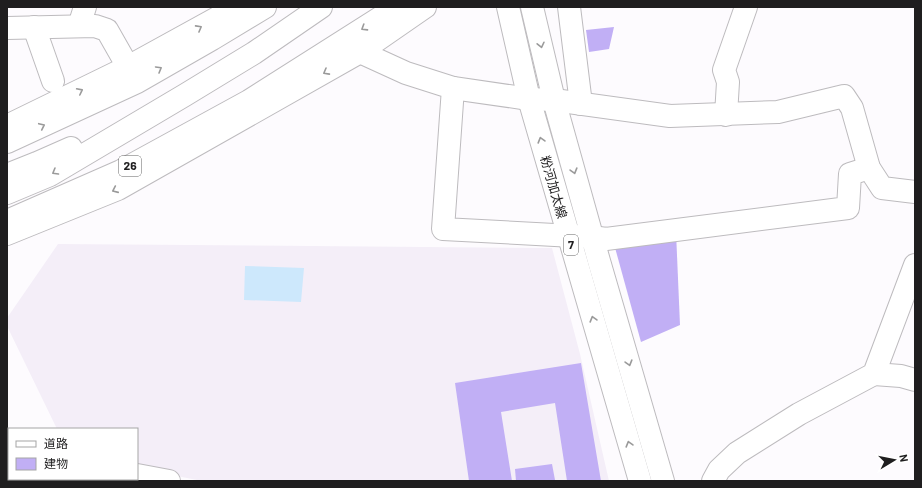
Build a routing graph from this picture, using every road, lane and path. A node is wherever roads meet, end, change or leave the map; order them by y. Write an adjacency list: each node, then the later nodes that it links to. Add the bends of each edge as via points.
1 (237, 7): 14 (main road, one-way to 1)
2 (265, 7): 23 (main road, one-way to 2, via 137,82)
3 (321, 7): 17 (main road, 26, via 254,53)
4 (397, 7): 28 (main road, 26, one-way to 28, via 249,101 121,171)
5 (425, 7): 13 (main road)
6 (508, 7): 18 (main road, 粉河加太線 / 7)
7 (532, 7): 19 (main road, 粉河加太線 / 7, one-way to 19)
8 (569, 7): 20 (main road)
9 (746, 7): 21 (main road, via 724,70 728,82)
10 (82, 17): 11 (main road); 14 (main road, via 107,30)
11 (34, 27): 12 (main road); 15 (main road)
12 (7, 28)
13 (360, 52): 16 (main road, via 406,73); 29 (main road, one-way to 29, via 118,189)
14 (128, 67): 22 (main road, one-way to 14)
15 (53, 81)
16 (453, 88): 18 (main road); 30 (main road, via 443,229)
17 (185, 95): 25 (main road, 26); 27 (main road, 26, one-way to 27, via 50,175)
18 (529, 99): 19 (main road); 30 (main road, 粉河加太線 / 7, one-way to 18)
19 (554, 100): 20 (main road); 31 (main road, 粉河加太線 / 7, one-way to 31)
20 (581, 104): 21 (main road, via 670,116)
21 (726, 115): 24 (main road, via 778,112 844,96 852,108)
22 (7, 126)
23 (7, 142)
24 (869, 168): 26 (main road, via 882,188); 31 (main road, via 850,174 848,208 606,238)
25 (7, 175)
26 (915, 192)
27 (7, 193)
28 (7, 221)
29 (7, 234)
30 (568, 235): 31 (main road); 37 (main road, 粉河加太線 / 7, one-way to 30)
31 (592, 237): 38 (main road, 粉河加太線 / 7, one-way to 38)
32 (915, 265): 33 (main road)
33 (874, 374): 34 (main road); 39 (main road, via 799,414 737,453 719,470)
34 (915, 380)
35 (140, 477): 36 (main road)
36 (169, 481)
37 (640, 481)
38 (663, 481)
39 (713, 481)

